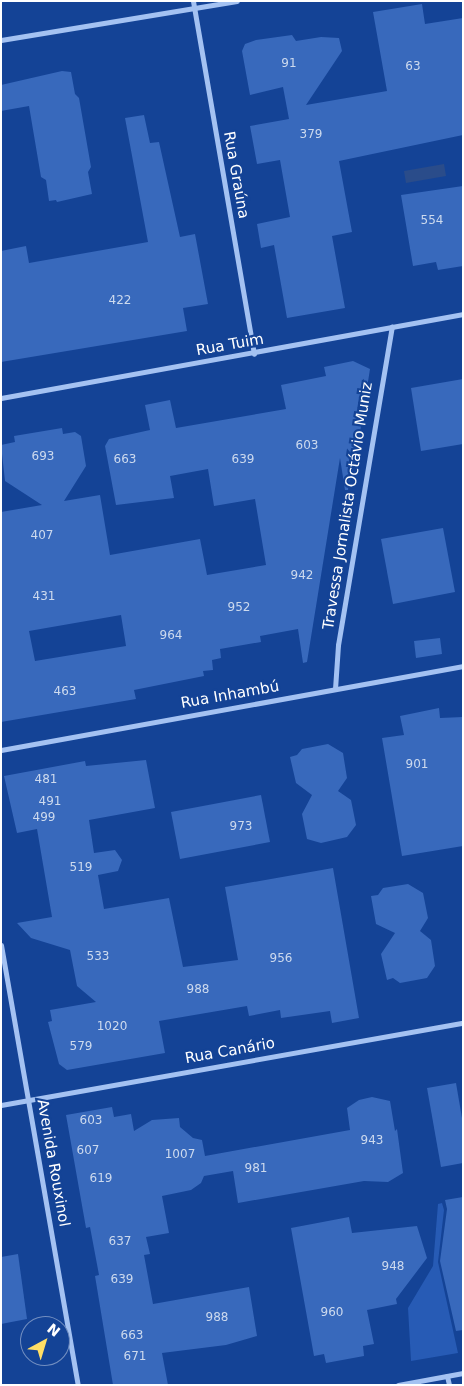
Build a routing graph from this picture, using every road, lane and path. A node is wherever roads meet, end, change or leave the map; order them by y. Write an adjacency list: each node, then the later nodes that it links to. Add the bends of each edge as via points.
1 (193, 1): 3 (street, Rua Graúna)
2 (237, 1): 3 (street)
3 (194, 10): 4 (street); 7 (street, Rua Graúna)
4 (1, 40)
5 (463, 314): 6 (street, Rua Tuim)
6 (392, 328): 7 (street, Rua Tuim); 10 (street, Travessa Jornalista Octávio Muniz, via 338,645)
7 (254, 354): 8 (street, Rua Tuim)
8 (1, 398)
9 (463, 666): 10 (street, Rua Inhambú)
10 (335, 689): 11 (street, Rua Inhambú)
11 (1, 750)
12 (1, 945): 14 (street, Avenida Rouxinol)
13 (463, 1023): 14 (street, Rua Canário)
14 (30, 1100): 15 (street, Rua Canário); 18 (street, Avenida Rouxinol)
15 (1, 1105)
16 (463, 1373): 17 (street)
17 (448, 1376): 19 (street); 20 (street)
18 (78, 1385)
19 (398, 1385)
20 (449, 1385)

